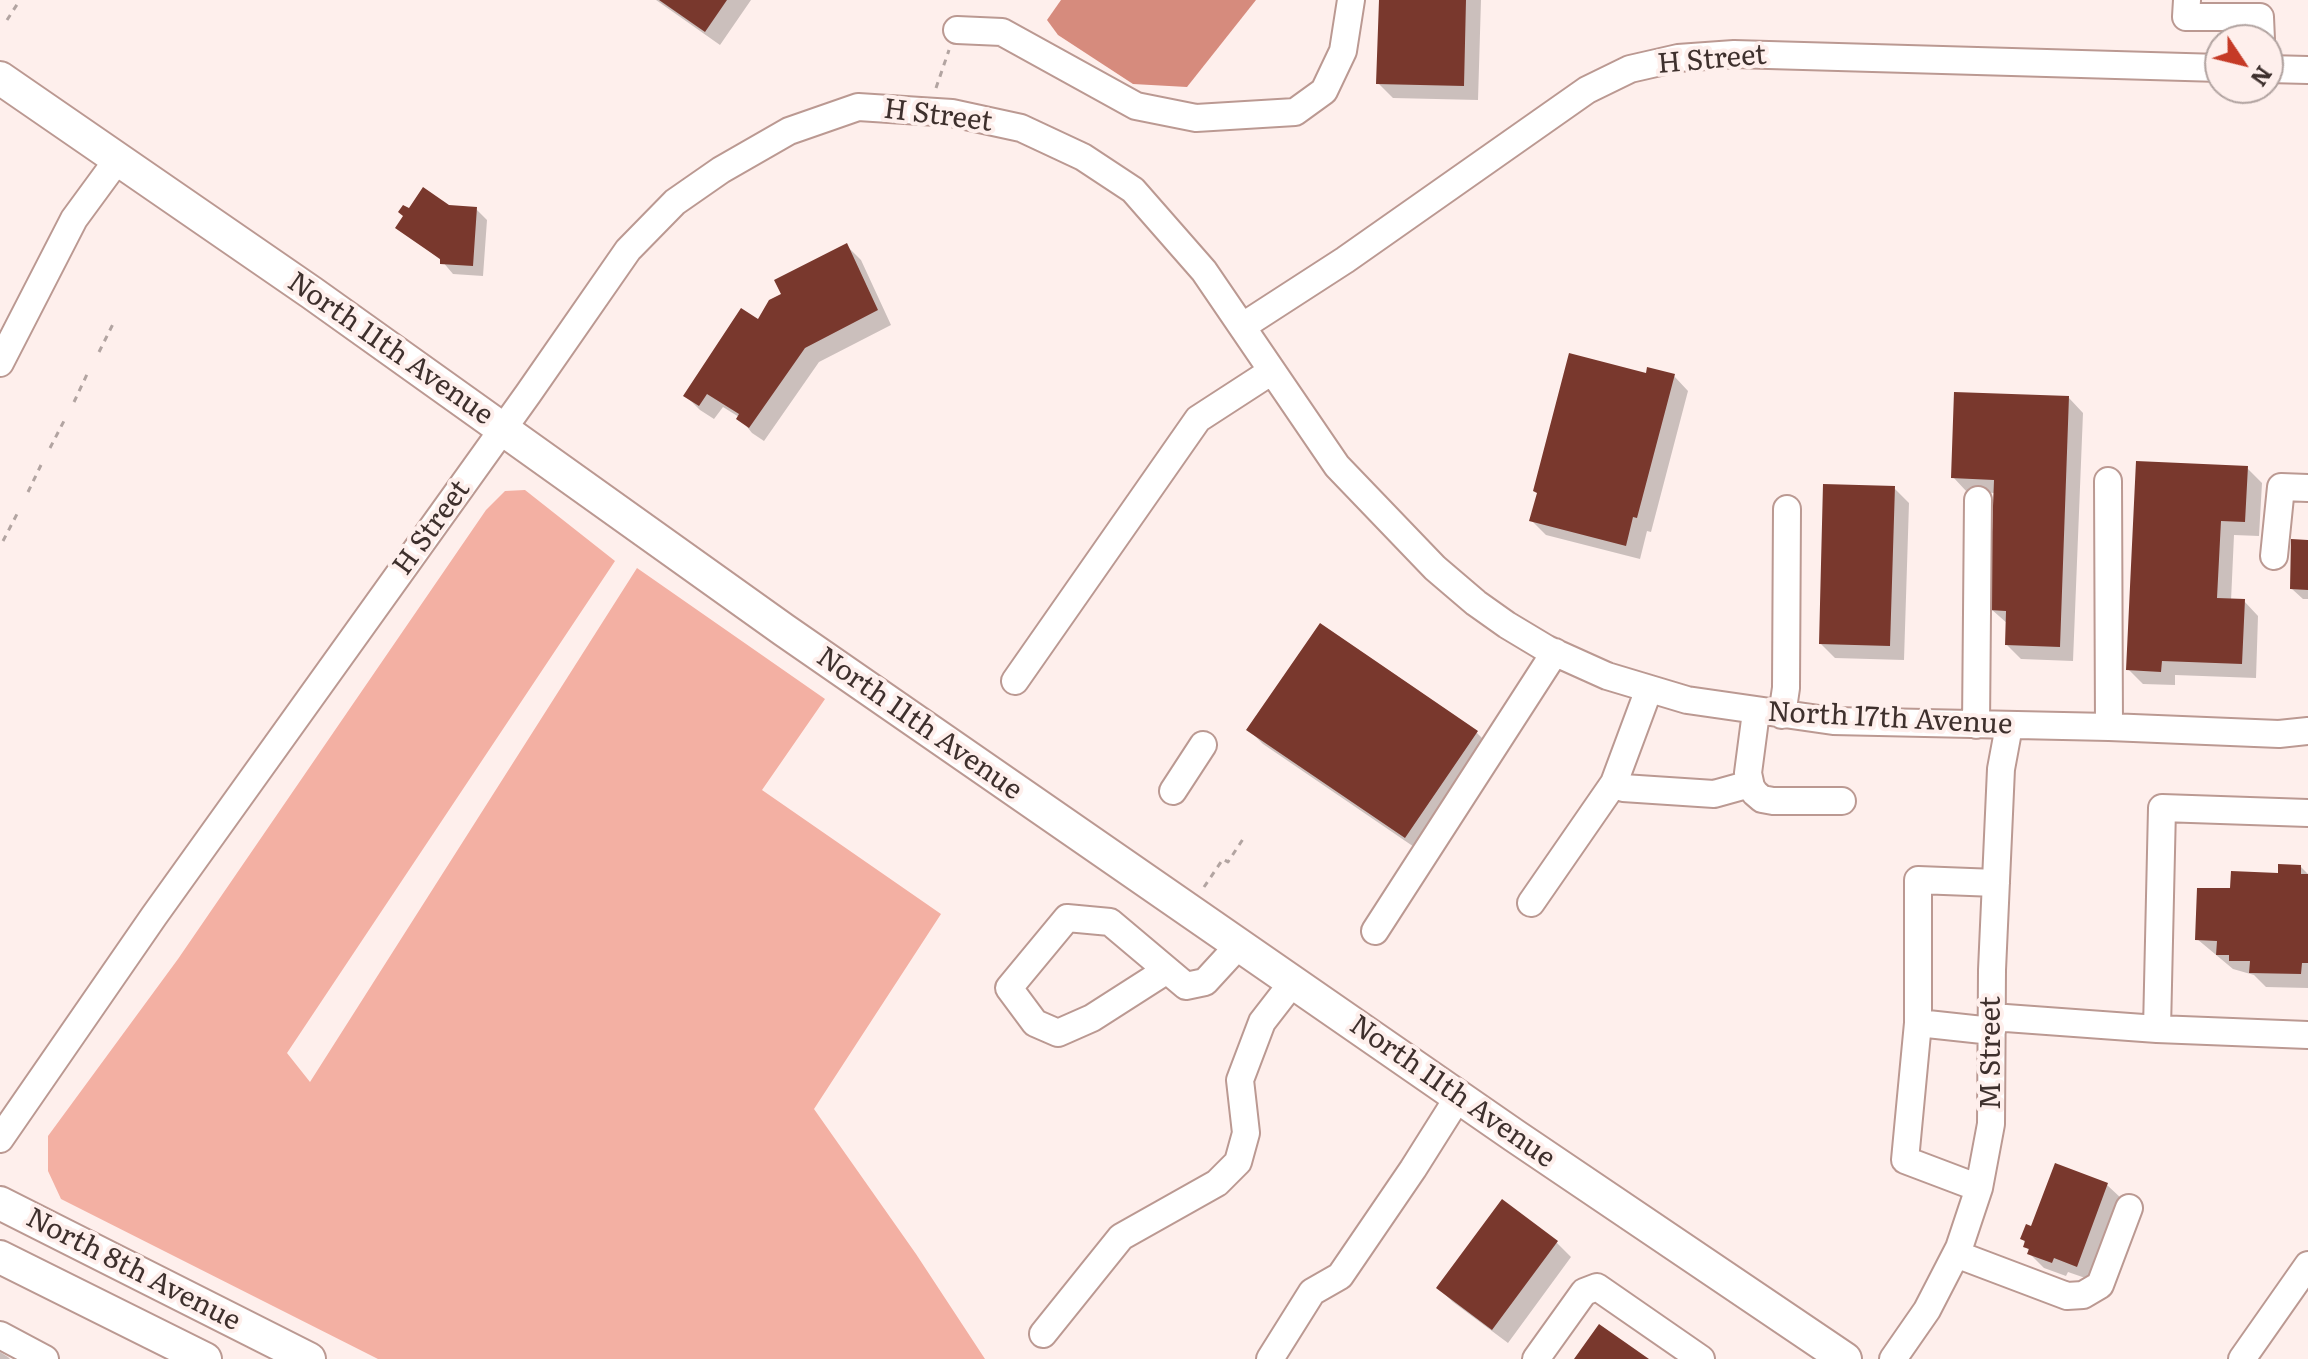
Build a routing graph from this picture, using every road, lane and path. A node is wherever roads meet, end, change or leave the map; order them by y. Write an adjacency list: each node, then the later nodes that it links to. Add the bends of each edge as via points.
1 (20, 0): 4 (path)
2 (1351, 0): 6 (street, via 1343,51 1324,91 1295,112 1196,118 1136,106 1002,32)
3 (2187, 0): 5 (street, via 2186,17 2260,17)
4 (7, 20)
5 (2260, 24)
6 (957, 30): 11 (path)
7 (2204, 68): 14 (street, H Street, via 1734,54 1678,58 1630,69 1587,90)
8 (2284, 69): 9 (street)
9 (2308, 70)
10 (0, 78): 12 (main road, North 11th Avenue)
11 (928, 111): 14 (street, H Street, via 1021,128 1083,157 1133,190 1204,271); 21 (street, H Street, via 858,107 789,131 675,202 628,250)
12 (118, 159): 16 (street, via 74,219); 21 (main road, North 11th Avenue)
13 (114, 322): 15 (path)
14 (1243, 326): 18 (street, North 17th Avenue)
15 (99, 352)
16 (0, 363)
17 (89, 370): 19 (path)
18 (1272, 371): 32 (street, North 17th Avenue, via 1337,466 1435,568 1507,625); 33 (street, via 1198,419)
19 (74, 402)
20 (65, 419): 22 (path)
21 (503, 429): 52 (main road, North 11th Avenue); 60 (street, H Street)
22 (50, 448)
23 (41, 465): 26 (path)
24 (2108, 481): 39 (street)
25 (2308, 488): 31 (street, via 2281,487)
26 (28, 492)
27 (1978, 500): 37 (street)
28 (1787, 509): 36 (street)
29 (17, 514): 30 (path)
30 (3, 541)
31 (2274, 556)
32 (1555, 652): 34 (street, North 17th Avenue); 51 (street)
33 (1015, 681)
34 (1649, 689): 35 (street, North 17th Avenue); 42 (street)
35 (1756, 712): 36 (street, North 17th Avenue); 43 (street)
36 (1782, 715): 37 (street, North 17th Avenue)
37 (1976, 725): 38 (street, North 17th Avenue)
38 (2009, 726): 39 (street, North 17th Avenue); 48 (street, M Street, via 2001,769)
39 (2109, 727): 40 (street, North 17th Avenue)
40 (2308, 731)
41 (1203, 745): 44 (street)
42 (1614, 783): 43 (street, via 1714,794); 50 (street)
43 (1750, 784): 45 (street, via 1762,799)
44 (1173, 791)
45 (1842, 801)
46 (2308, 813): 57 (street, via 2162,808)
47 (1243, 839): 49 (path)
48 (1996, 883): 55 (street, via 1918,880); 56 (street, M Street)
49 (1204, 887)
50 (1531, 903)
51 (1375, 931)
52 (1239, 945): 53 (street, via 1205,982 1186,986); 54 (main road, North 11th Avenue)
53 (1167, 970): 53 (street, via 1092,1018 1058,1033 1035,1023 1009,988 1067,918 1110,922)
54 (1293, 982): 59 (main road, North 11th Avenue); 67 (street, via 1262,1022 1240,1080 1246,1133 1238,1162 1217,1183 1121,1237)
55 (1918, 1023): 56 (street); 61 (street, via 1905,1160)
56 (1992, 1024): 57 (street); 61 (street, M Street, via 1991,1124)
57 (2157, 1029): 58 (street)
58 (2308, 1035)
59 (1459, 1096): 72 (street, via 1340,1276 1312,1292); 75 (main road, North 11th Avenue)
60 (0, 1139)
61 (1979, 1188): 64 (street, M Street)
62 (0, 1203): 71 (main road, North 8th Avenue)
63 (2129, 1208): 64 (street, via 2100,1285 2083,1295 2067,1296)
64 (1956, 1254): 76 (street, M Street)
65 (0, 1257): 70 (main road, North 8th Avenue)
66 (2308, 1265): 77 (street)
67 (1043, 1334)
68 (0, 1335): 69 (street)
69 (45, 1359)
70 (205, 1359)
71 (309, 1359)
72 (1270, 1359)
73 (1536, 1359): 74 (street, via 1584,1292 1597,1287)
74 (1701, 1359)
75 (1845, 1359)
76 (1893, 1359)
77 (2242, 1359)

